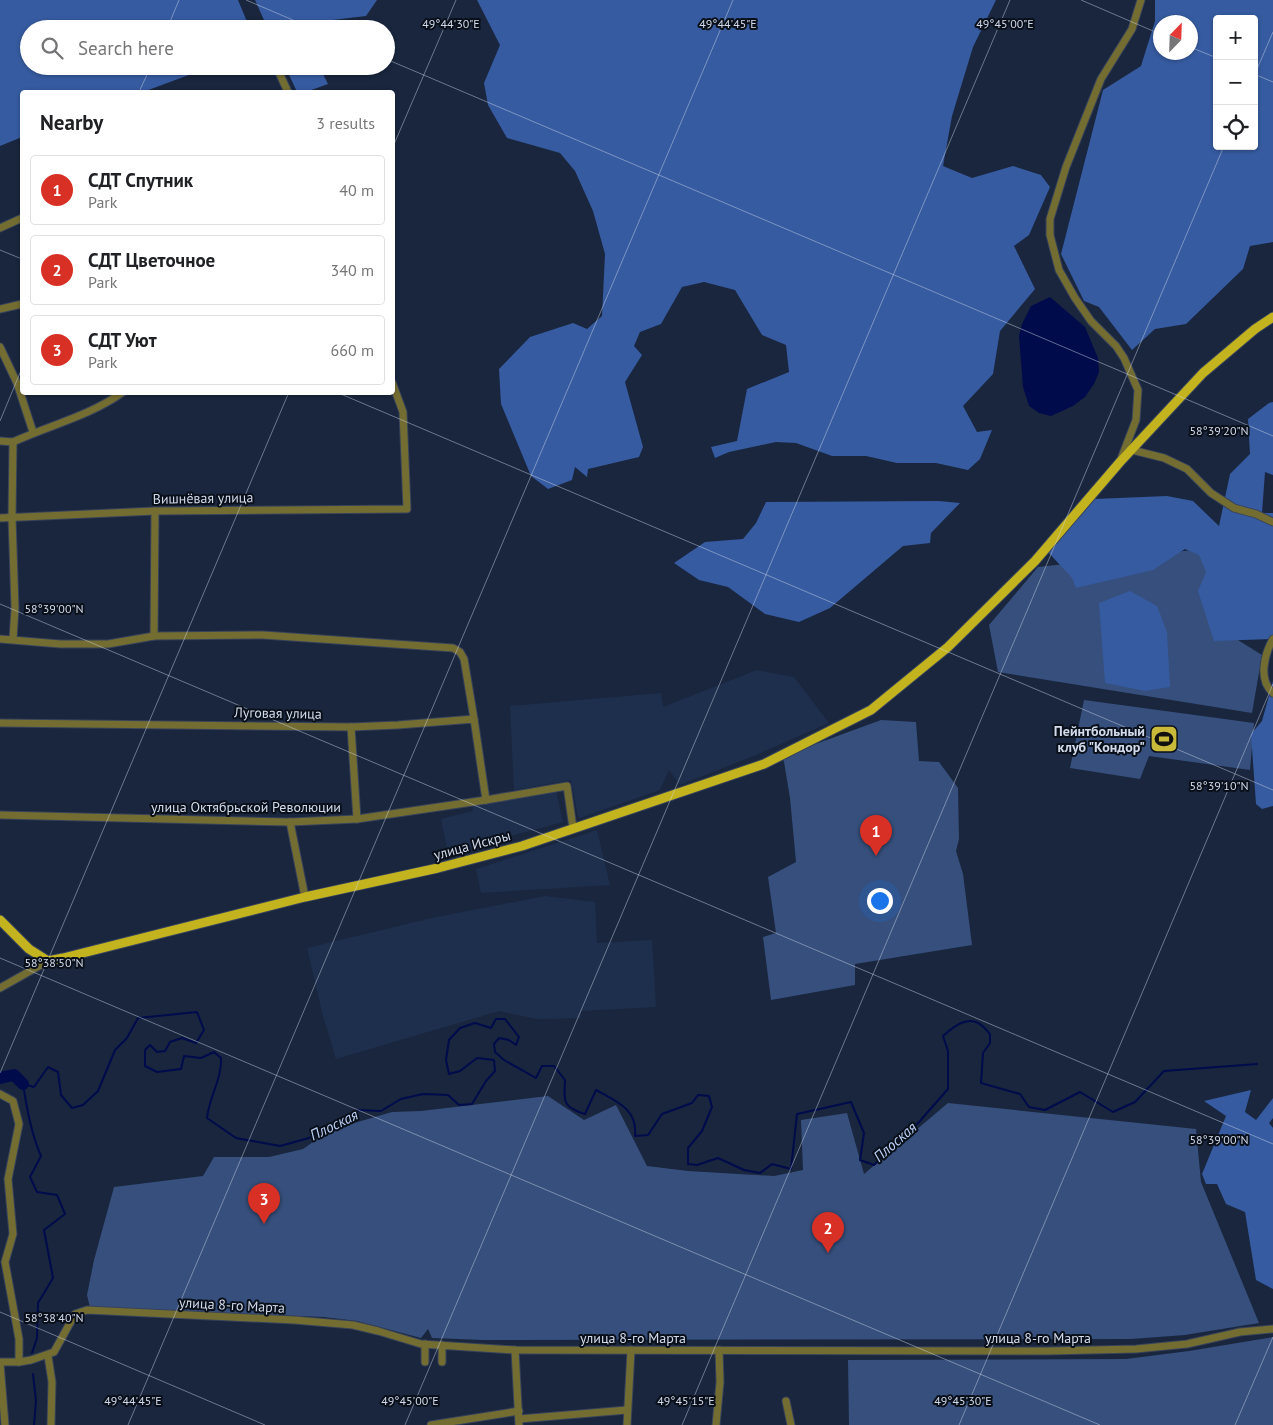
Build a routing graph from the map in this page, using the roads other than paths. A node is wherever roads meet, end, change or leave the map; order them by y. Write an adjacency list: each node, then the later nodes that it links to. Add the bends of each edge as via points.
1 (1141, 0): 18 (street, via 1132,29 1101,79 1066,167 1050,219 1050,234 1059,270 1091,321 1124,358 1138,390 1136,420)
2 (280, 75): 3 (street)
3 (287, 90)
4 (20, 219): 5 (street)
5 (0, 228)
6 (20, 304): 7 (street)
7 (0, 309)
8 (1273, 318): 17 (main road, улица Искры, via 1203,373)
9 (0, 347): 11 (street)
10 (395, 390): 19 (street, Вишнёвая улица, via 403,412 407,509)
11 (20, 392)
12 (21, 395): 14 (street)
13 (119, 395): 14 (street, via 86,414)
14 (33, 432): 16 (street)
15 (0, 441): 16 (street)
16 (13, 442): 21 (street)
17 (1132, 450): 18 (main road, улица Искры); 22 (street, via 1164,458 1187,469 1211,493 1234,508)
18 (1120, 462): 35 (main road, улица Искры, via 1035,561 948,646 872,710 764,764)
19 (155, 511): 21 (street, Вишнёвая улица); 23 (street)
20 (0, 518): 21 (street, Вишнёвая улица)
21 (12, 518): 25 (street)
22 (1273, 522)
23 (154, 636): 25 (street, via 108,644 60,644); 28 (street, via 263,635 453,648 464,659)
24 (0, 639): 25 (street)
25 (13, 639)
26 (1273, 639): 27 (street, via 1263,665 1267,687)
27 (1273, 693)
28 (474, 719): 30 (street, Луговая улица); 31 (street)
29 (0, 723): 30 (street, Луговая улица)
30 (350, 727): 33 (street)
31 (486, 800): 33 (street, улица Октябрьской Революции); 35 (street, улица Октябрьской Революции, via 567,786)
32 (0, 816): 34 (street, улица Октябрьской Революции)
33 (357, 819): 34 (street, улица Октябрьской Революции)
34 (290, 822): 36 (street)
35 (573, 828): 36 (main road, улица Искры, via 522,846 443,867)
36 (305, 898): 38 (main road, улица Искры)
37 (0, 920): 38 (main road)
38 (48, 961): 39 (street)
39 (0, 988)
40 (0, 1094): 41 (street, via 13,1101 19,1124)
41 (4, 1179): 42 (street, via 13,1234)
42 (2, 1262): 51 (street, via 19,1339)
43 (1273, 1329): 48 (street, улица 8-го Марта, via 1136,1350)
44 (425, 1344): 45 (street, улица 8-го Марта); 49 (street, улица 8-го Марта, via 353,1326 294,1320 87,1310 75,1314 54,1352); 52 (street)
45 (442, 1345): 46 (street, улица 8-го Марта); 53 (street)
46 (515, 1350): 47 (street, улица 8-го Марта); 55 (street)
47 (631, 1350): 48 (street, улица 8-го Марта); 56 (street)
48 (719, 1350): 62 (street)
49 (48, 1356): 51 (street); 59 (street, via 52,1382)
50 (0, 1362): 51 (street); 58 (street)
51 (20, 1362)
52 (425, 1362)
53 (442, 1362)
54 (786, 1401): 63 (street)
55 (519, 1410): 57 (street); 60 (street)
56 (628, 1410): 57 (street); 61 (street)
57 (519, 1422)
58 (5, 1425)
59 (51, 1425)
60 (431, 1425)
61 (627, 1425)
62 (716, 1425)
63 (791, 1425)

